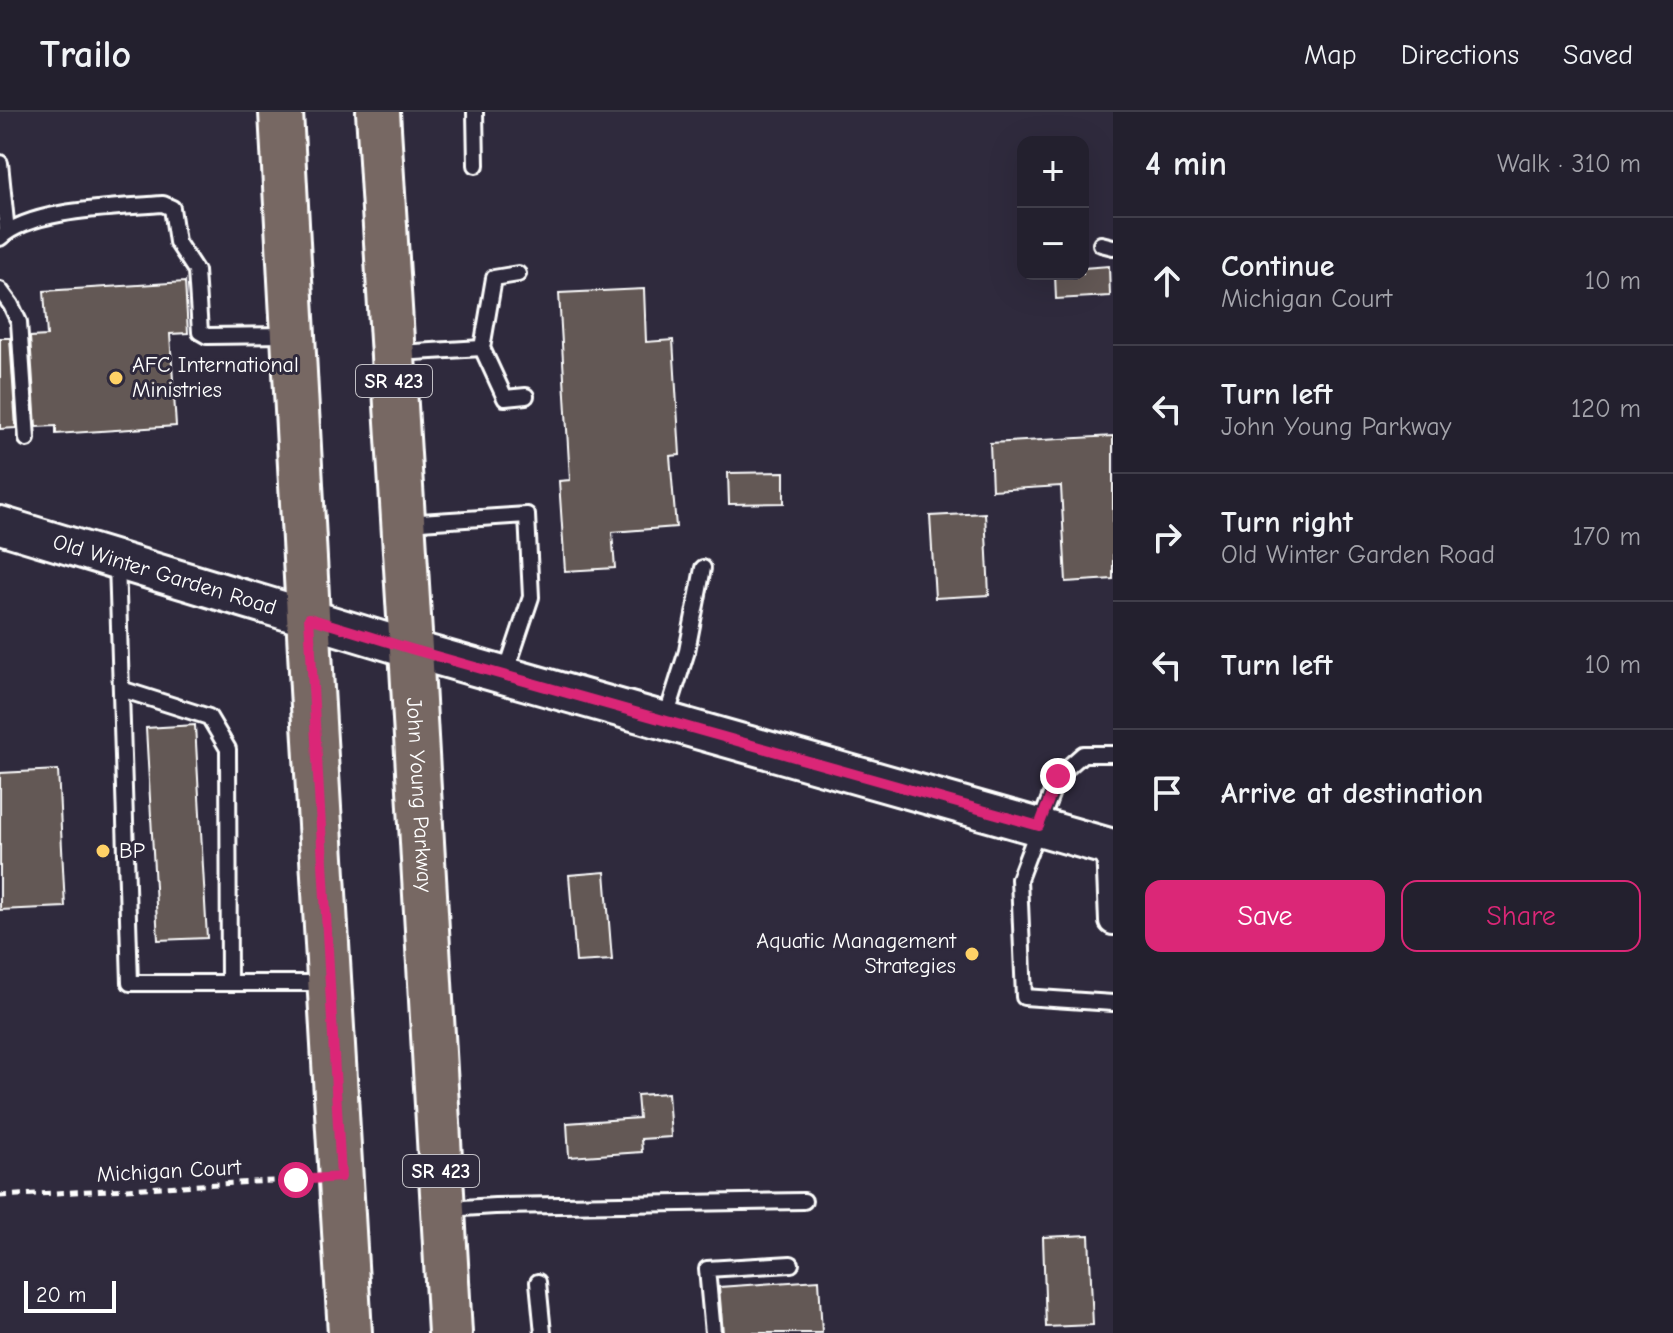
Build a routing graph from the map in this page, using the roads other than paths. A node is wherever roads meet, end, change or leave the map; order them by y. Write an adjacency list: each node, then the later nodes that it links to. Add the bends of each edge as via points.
1 (281, 112): 9 (main road)
2 (378, 112): 11 (main road, John Young Parkway / SR 423)
3 (475, 112): 5 (lane)
4 (0, 163): 6 (lane)
5 (476, 165)
6 (3, 235): 9 (lane, via 37,218 163,204 172,208 177,242 196,271 200,332)
7 (518, 274): 10 (lane, via 494,278)
8 (0, 290): 13 (lane, via 19,322)
9 (293, 335): 18 (main road)
10 (482, 348): 11 (lane); 12 (lane, via 505,398)
11 (393, 354): 14 (main road, John Young Parkway / SR 423)
12 (526, 396)
13 (27, 439)
14 (403, 523): 19 (main road, John Young Parkway / SR 423); 20 (lane, via 527,515 531,597)
15 (0, 525): 16 (main road, Old Winter Garden Road)
16 (117, 560): 18 (main road, Old Winter Garden Road); 21 (lane)
17 (703, 568): 22 (lane, via 687,651)
18 (309, 618): 19 (main road, Old Winter Garden Road); 28 (main road)
19 (411, 649): 20 (main road, Old Winter Garden Road); 31 (main road, John Young Parkway / SR 423)
20 (505, 676): 22 (main road, Old Winter Garden Road)
21 (121, 689): 27 (lane, via 209,717 228,749); 27 (lane, via 130,983)
22 (665, 721): 24 (main road, Old Winter Garden Road)
23 (1113, 754): 24 (lane, via 1083,754 1058,776)
24 (1039, 826): 25 (main road, Old Winter Garden Road); 29 (lane, via 1019,879 1024,997)
25 (1111, 847): 26 (street)
26 (1113, 921)
27 (229, 983): 28 (lane)
28 (329, 983): 34 (main road)
29 (1113, 1003)
30 (804, 1201): 31 (lane)
31 (443, 1209): 35 (main road, John Young Parkway / SR 423)
32 (791, 1264): 37 (lane, via 707,1269)
33 (538, 1282): 36 (lane)
34 (350, 1333)
35 (450, 1333)
36 (543, 1333)
37 (713, 1333)

